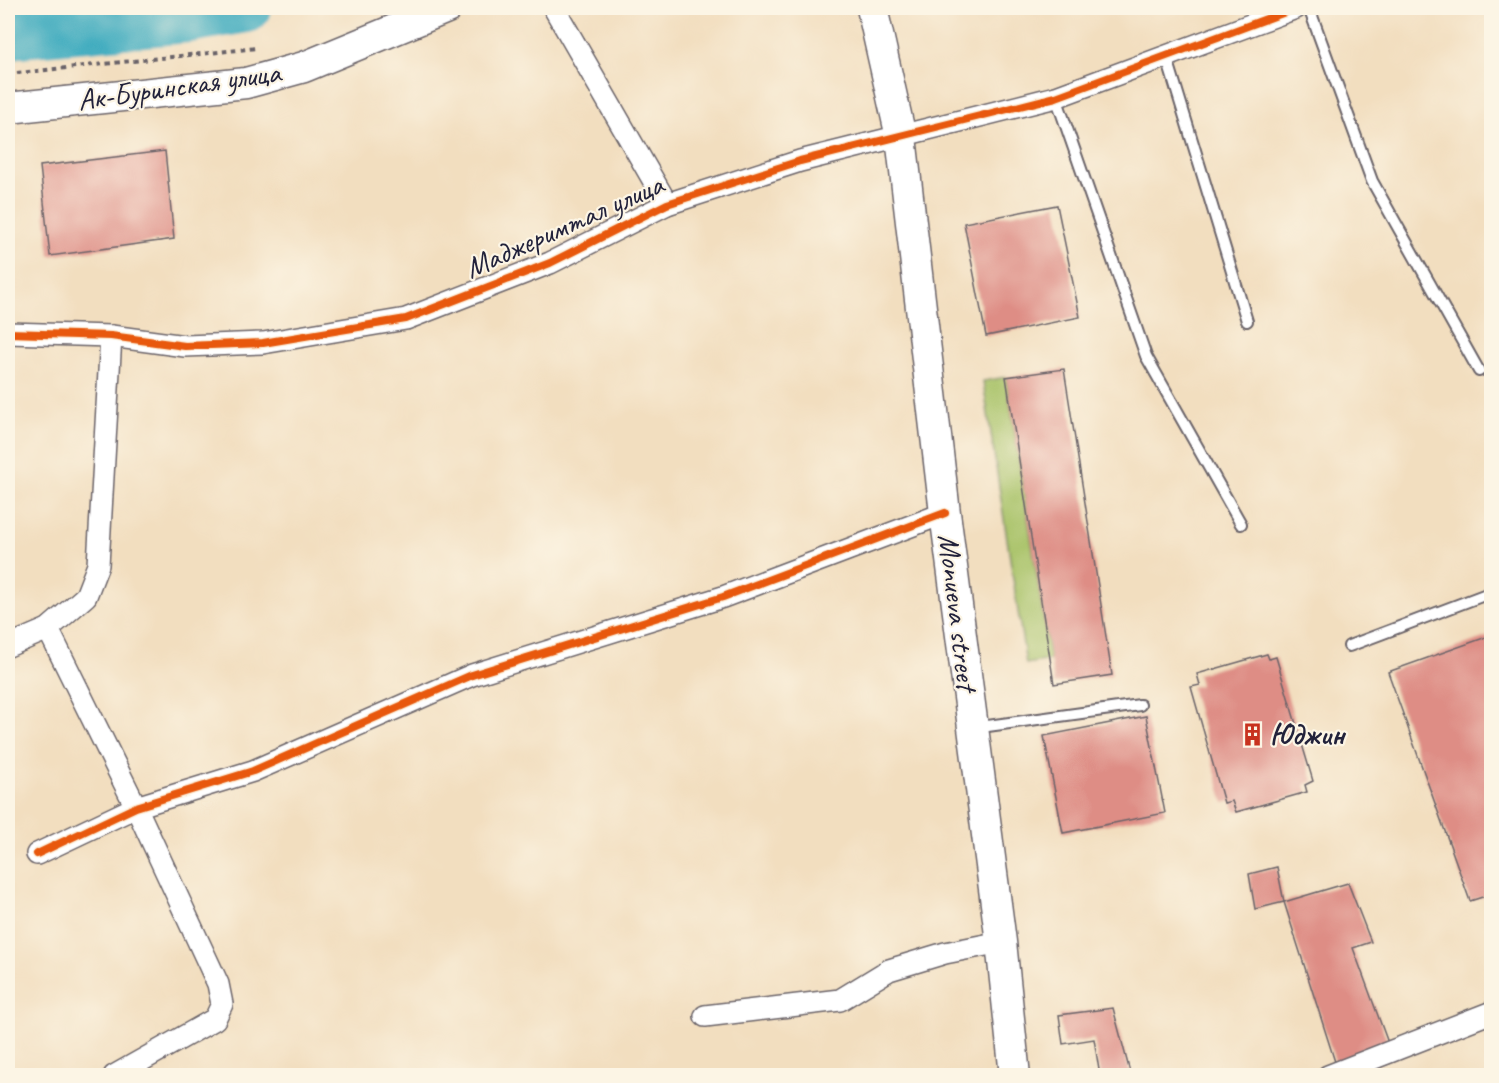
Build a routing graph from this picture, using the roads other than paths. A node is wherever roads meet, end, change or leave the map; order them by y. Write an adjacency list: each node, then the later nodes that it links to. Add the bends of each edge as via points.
1 (447, 8): 8 (main road, Ак-Буринская улица, via 304,68 246,83)
2 (554, 8): 10 (street)
3 (872, 8): 9 (main road, Monueva street)
4 (1296, 8): 6 (street, Маджеримтал улица)
5 (1309, 8): 14 (lane, via 1372,181)
6 (1166, 55): 7 (street, Маджеримтал улица); 11 (lane)
7 (1056, 97): 9 (street, Маджеримтал улица); 16 (lane, via 1146,356)
8 (8, 108)
9 (901, 137): 10 (street, Маджеримтал улица, via 800,161); 15 (main road, Monueva street)
10 (667, 204): 13 (street, Маджеримтал улица, via 550,263 406,319 263,343 185,346)
11 (1247, 321)
12 (8, 333): 13 (street, Маджеримтал улица)
13 (111, 336): 18 (street, via 98,565 86,596)
14 (1479, 371)
15 (945, 513): 22 (main road, Monueva street); 23 (street, via 723,597 472,675 254,771)
16 (1241, 524)
17 (1491, 592): 20 (lane)
18 (48, 629): 19 (street); 23 (street)
19 (8, 646)
20 (1349, 646)
21 (1140, 705): 22 (lane)
22 (973, 728): 25 (main road, Monueva street)
23 (136, 807): 24 (street); 28 (street, via 218,984 222,1004 215,1019)
24 (37, 855)
25 (1001, 942): 27 (street, via 889,970 840,1000); 29 (main road, Monueva street)
26 (1491, 1012): 30 (street)
27 (705, 1016)
28 (114, 1076)
29 (1015, 1076)
30 (1328, 1076)

